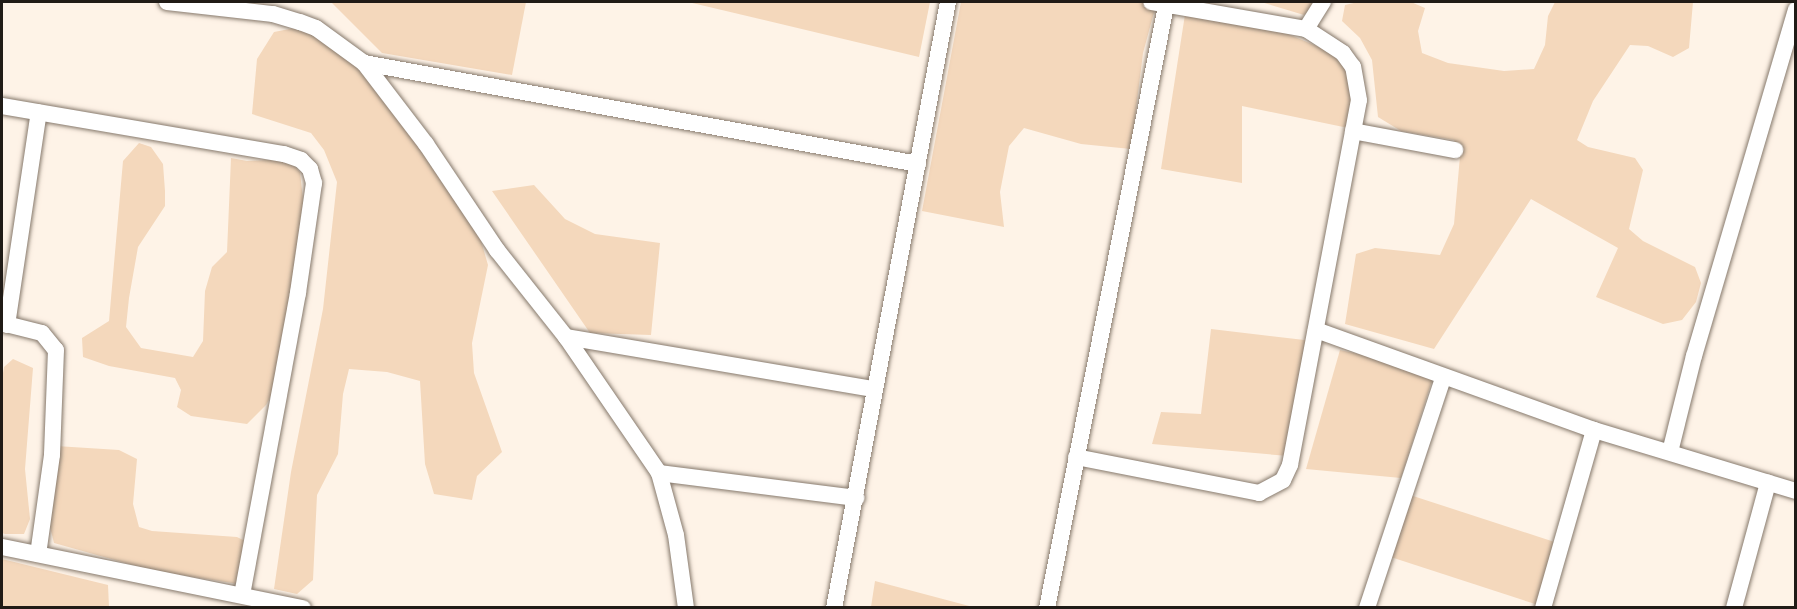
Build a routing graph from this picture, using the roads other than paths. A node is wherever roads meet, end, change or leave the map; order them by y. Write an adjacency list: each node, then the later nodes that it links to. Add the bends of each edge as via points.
1 (167, 2): 5 (street)
2 (948, 2): 13 (street)
3 (1323, 2): 7 (street)
4 (1158, 4): 7 (street); 21 (street)
5 (272, 8): 8 (street, via 316,27)
6 (1796, 10): 20 (street, via 1694,356)
7 (1306, 29): 11 (street, via 1343,53 1353,67 1359,100)
8 (363, 63): 13 (street); 16 (street, via 426,144 497,250)
9 (2, 105): 10 (street)
10 (39, 112): 14 (street); 28 (street, via 284,154 301,160 310,169 314,183 298,293)
11 (1353, 131): 12 (street); 15 (street)
12 (1455, 150)
13 (918, 164): 18 (street)
14 (4, 324): 27 (street, via 42,333 56,350 53,443)
15 (1316, 330): 17 (street); 21 (street, via 1290,465 1275,487 1259,493)
16 (566, 337): 18 (street); 22 (street)
17 (1443, 378): 19 (street); 33 (street)
18 (875, 389): 25 (street)
19 (1594, 430): 20 (street); 34 (street)
20 (1670, 452): 23 (street)
21 (1076, 457): 32 (street)
22 (659, 474): 25 (street); 30 (street, via 676,535)
23 (1768, 483): 24 (street); 35 (street)
24 (1796, 491)
25 (856, 498): 31 (street)
26 (2, 548): 27 (street)
27 (38, 555): 28 (street)
28 (242, 594): 29 (street)
29 (303, 608)
30 (686, 608)
31 (834, 608)
32 (1047, 608)
33 (1367, 608)
34 (1543, 608)
35 (1734, 608)

